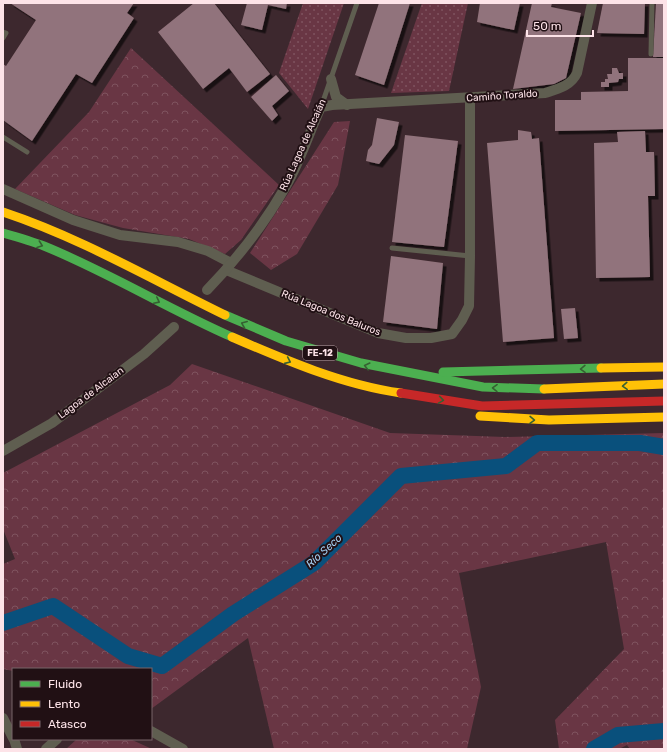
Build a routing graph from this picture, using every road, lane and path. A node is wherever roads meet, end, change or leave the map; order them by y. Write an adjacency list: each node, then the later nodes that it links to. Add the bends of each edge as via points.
1 (357, 3): 7 (lane, Rúa Lagoa de Alcaián)
2 (592, 3): 8 (street, Camiño Toraldo, via 573,80 565,86 545,93)
3 (652, 3): 6 (lane)
4 (3, 32): 5 (lane, via 6,34)
5 (3, 38)
6 (650, 54)
7 (331, 79): 9 (street, via 336,97); 10 (lane, Rúa Lagoa de Alcaián)
8 (470, 98): 9 (street, Camiño Toraldo); 17 (street, Rúa Lagoa dos Baluros)
9 (349, 105): 10 (street, Camiño Toraldo)
10 (320, 108): 18 (street, Rúa Lagoa de Alcaián, via 287,185 263,223)
11 (3, 137): 12 (lane)
12 (26, 152)
13 (3, 190): 18 (street, Rúa Lagoa dos Baluros, via 73,220 120,235 178,242 208,251)
14 (3, 212): 22 (highway, FE-12, one-way to 14, via 296,346 236,320 93,246)
15 (3, 233): 24 (highway, FE-12, one-way to 24, via 43,246 99,271 205,325 295,364)
16 (392, 248): 17 (lane)
17 (470, 256): 18 (street, Rúa Lagoa dos Baluros, via 468,306 462,320 452,334 431,338 406,338 378,333)
18 (229, 267): 19 (street, Rúa Lagoa de Alcaián)
19 (207, 290)
20 (174, 327): 29 (street, Lagoa de Alcaian, via 144,354 52,423)
21 (664, 367): 22 (highway, one-way to 22)
22 (391, 372): 23 (highway, FE-12, one-way to 22, via 489,388)
23 (664, 384)
24 (385, 391): 25 (highway, FE-12, one-way to 25, via 482,406); 26 (highway)
25 (664, 401)
26 (433, 408)
27 (467, 414): 28 (highway, one-way to 28, via 557,421)
28 (664, 417)
29 (3, 451)
30 (3, 718): 32 (street)
31 (152, 732): 35 (street)
32 (12, 736)
33 (56, 740): 34 (street)
34 (46, 749)
35 (183, 749)

